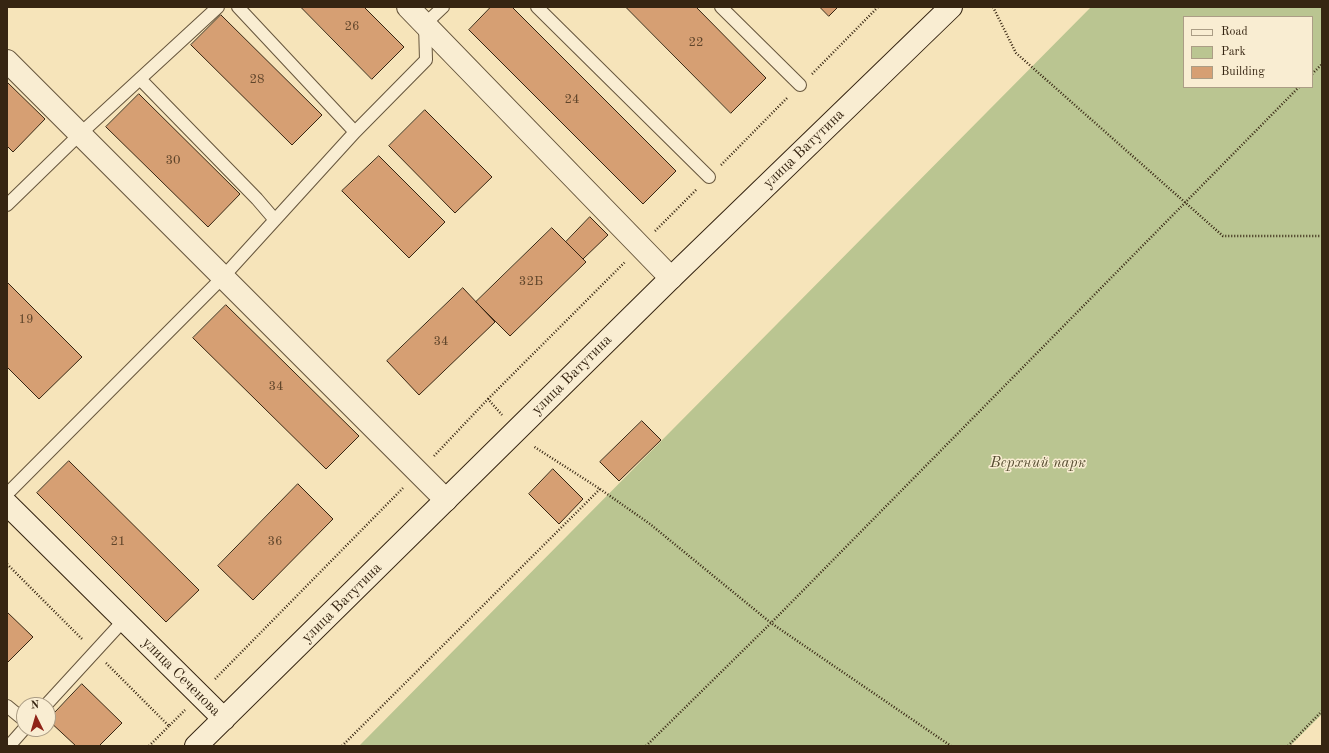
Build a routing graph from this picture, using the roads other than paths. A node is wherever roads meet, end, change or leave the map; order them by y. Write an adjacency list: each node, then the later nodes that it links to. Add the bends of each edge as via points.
1 (218, 7): 10 (lane)
2 (238, 7): 12 (lane)
3 (408, 7): 8 (street)
4 (443, 7): 8 (lane)
5 (537, 7): 14 (lane)
6 (721, 7): 11 (lane)
7 (951, 7): 18 (street, улица Ватутина)
8 (425, 24): 12 (lane, via 426,60); 18 (street)
9 (7, 61): 13 (street)
10 (140, 79): 13 (lane); 16 (lane)
11 (800, 85)
12 (355, 132): 16 (lane)
13 (80, 134): 15 (lane); 17 (street)
14 (709, 177)
15 (7, 205)
16 (275, 220): 17 (lane)
17 (223, 277): 19 (lane); 20 (street)
18 (671, 278): 20 (street, улица Ватутина)
19 (7, 494)
20 (446, 500): 26 (street, улица Ватутина)
21 (7, 504): 22 (street, улица Сеченова); 26 (street, улица Сеченова)
22 (124, 620): 23 (lane); 26 (street, улица Сеченова)
23 (53, 697)
24 (7, 706): 25 (lane)
25 (16, 713)
26 (224, 719): 29 (street, улица Ватутина)
27 (17, 737): 28 (lane)
28 (9, 746)
29 (196, 746)

